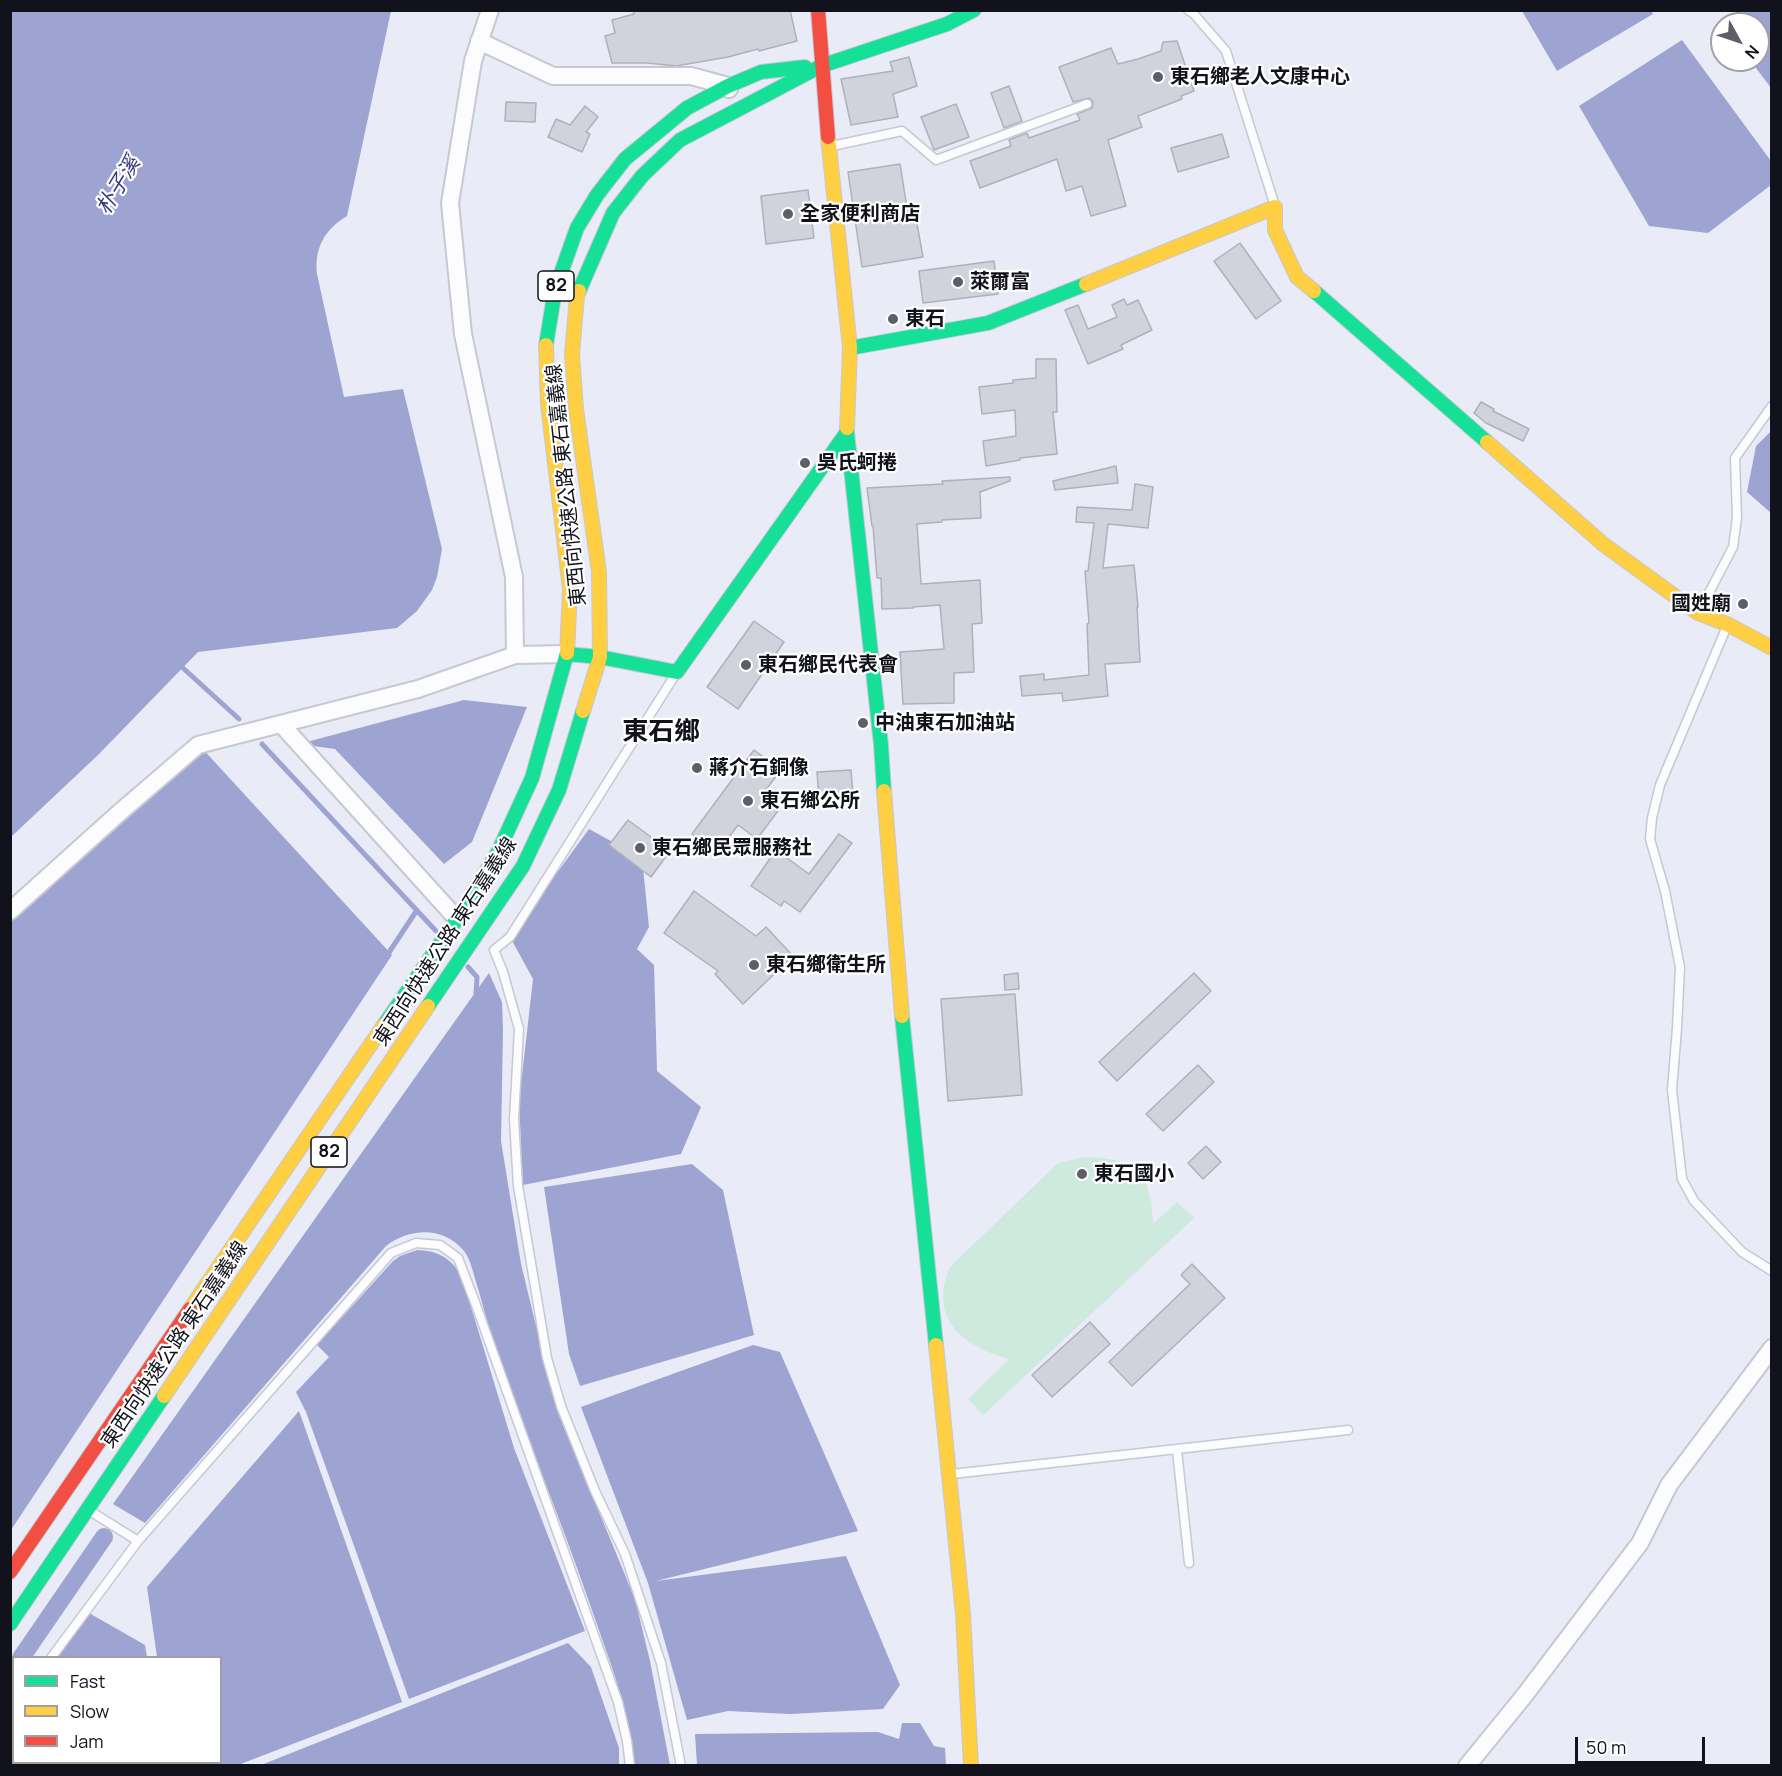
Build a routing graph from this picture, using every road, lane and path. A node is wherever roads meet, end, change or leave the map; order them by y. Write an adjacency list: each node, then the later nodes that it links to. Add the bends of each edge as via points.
1 (490, 10): 5 (street)
2 (818, 10): 6 (main road)
3 (974, 10): 6 (main road, via 947,24)
4 (1188, 10): 11 (lane, via 1226,51)
5 (479, 41): 7 (street, via 553,76 691,76); 19 (street, via 450,203 463,334 514,577)
6 (821, 66): 7 (main road, 東西向快速公路 東石嘉義線 / 82, via 761,72); 9 (main road, 東西向快速公路 東石嘉義線 / 82); 10 (main road)
7 (728, 86): 9 (street); 18 (main road, 東西向快速公路 東石嘉義線 / 82, via 687,108 625,159 577,228 555,290 546,340 548,404 570,589)
8 (1087, 104): 10 (lane, via 936,160 902,131)
9 (739, 109): 20 (main road, 東西向快速公路 東石嘉義線 / 82, via 680,140 642,176 613,213 577,296 572,354 599,572)
10 (829, 147): 12 (main road)
11 (1275, 207): 12 (main road, via 988,323); 15 (main road, via 1275,230 1297,278 1603,544)
12 (850, 348): 14 (main road)
13 (1772, 406): 15 (lane, via 1735,458 1737,518 1733,547)
14 (847, 432): 21 (main road); 29 (main road, via 881,745 897,966)
15 (1698, 613): 16 (main road)
16 (1727, 624): 17 (main road); 25 (lane, via 1660,785 1650,839 1680,966 1672,1090 1682,1179 1694,1201 1735,1245)
17 (1772, 648)
18 (567, 654): 19 (street); 20 (main road); 24 (main road, 東西向快速公路 東石嘉義線 / 82, via 532,778 498,852)
19 (515, 655): 22 (street, via 418,689)
20 (600, 657): 21 (main road); 30 (main road, 東西向快速公路 東石嘉義線 / 82, via 559,790 524,866)
21 (677, 672): 37 (lane, via 510,937 494,950 519,1029 514,1119 518,1186 548,1358 561,1406 625,1554 662,1663)
22 (281, 724): 23 (street, via 198,745); 24 (street)
23 (10, 911)
24 (457, 919): 30 (main road, 東西向快速公路 東石嘉義線 / 82)
25 (1772, 1271)
26 (1772, 1348): 39 (street, via 1669,1485 1640,1543)
27 (1348, 1430): 28 (lane)
28 (1177, 1450): 29 (lane); 32 (lane)
29 (949, 1475): 38 (main road, via 963,1614)
30 (75, 1501): 31 (lane); 33 (main road, 東西向快速公路 東石嘉義線 / 82); 34 (main road, 東西向快速公路 東石嘉義線 / 82)
31 (138, 1541): 35 (lane); 36 (lane, via 391,1253 416,1243 440,1245 458,1258 476,1305 618,1701)
32 (1189, 1563)
33 (10, 1572)
34 (10, 1624)
35 (52, 1656)
36 (630, 1766)
37 (681, 1766)
38 (971, 1766)
39 (1467, 1766)

